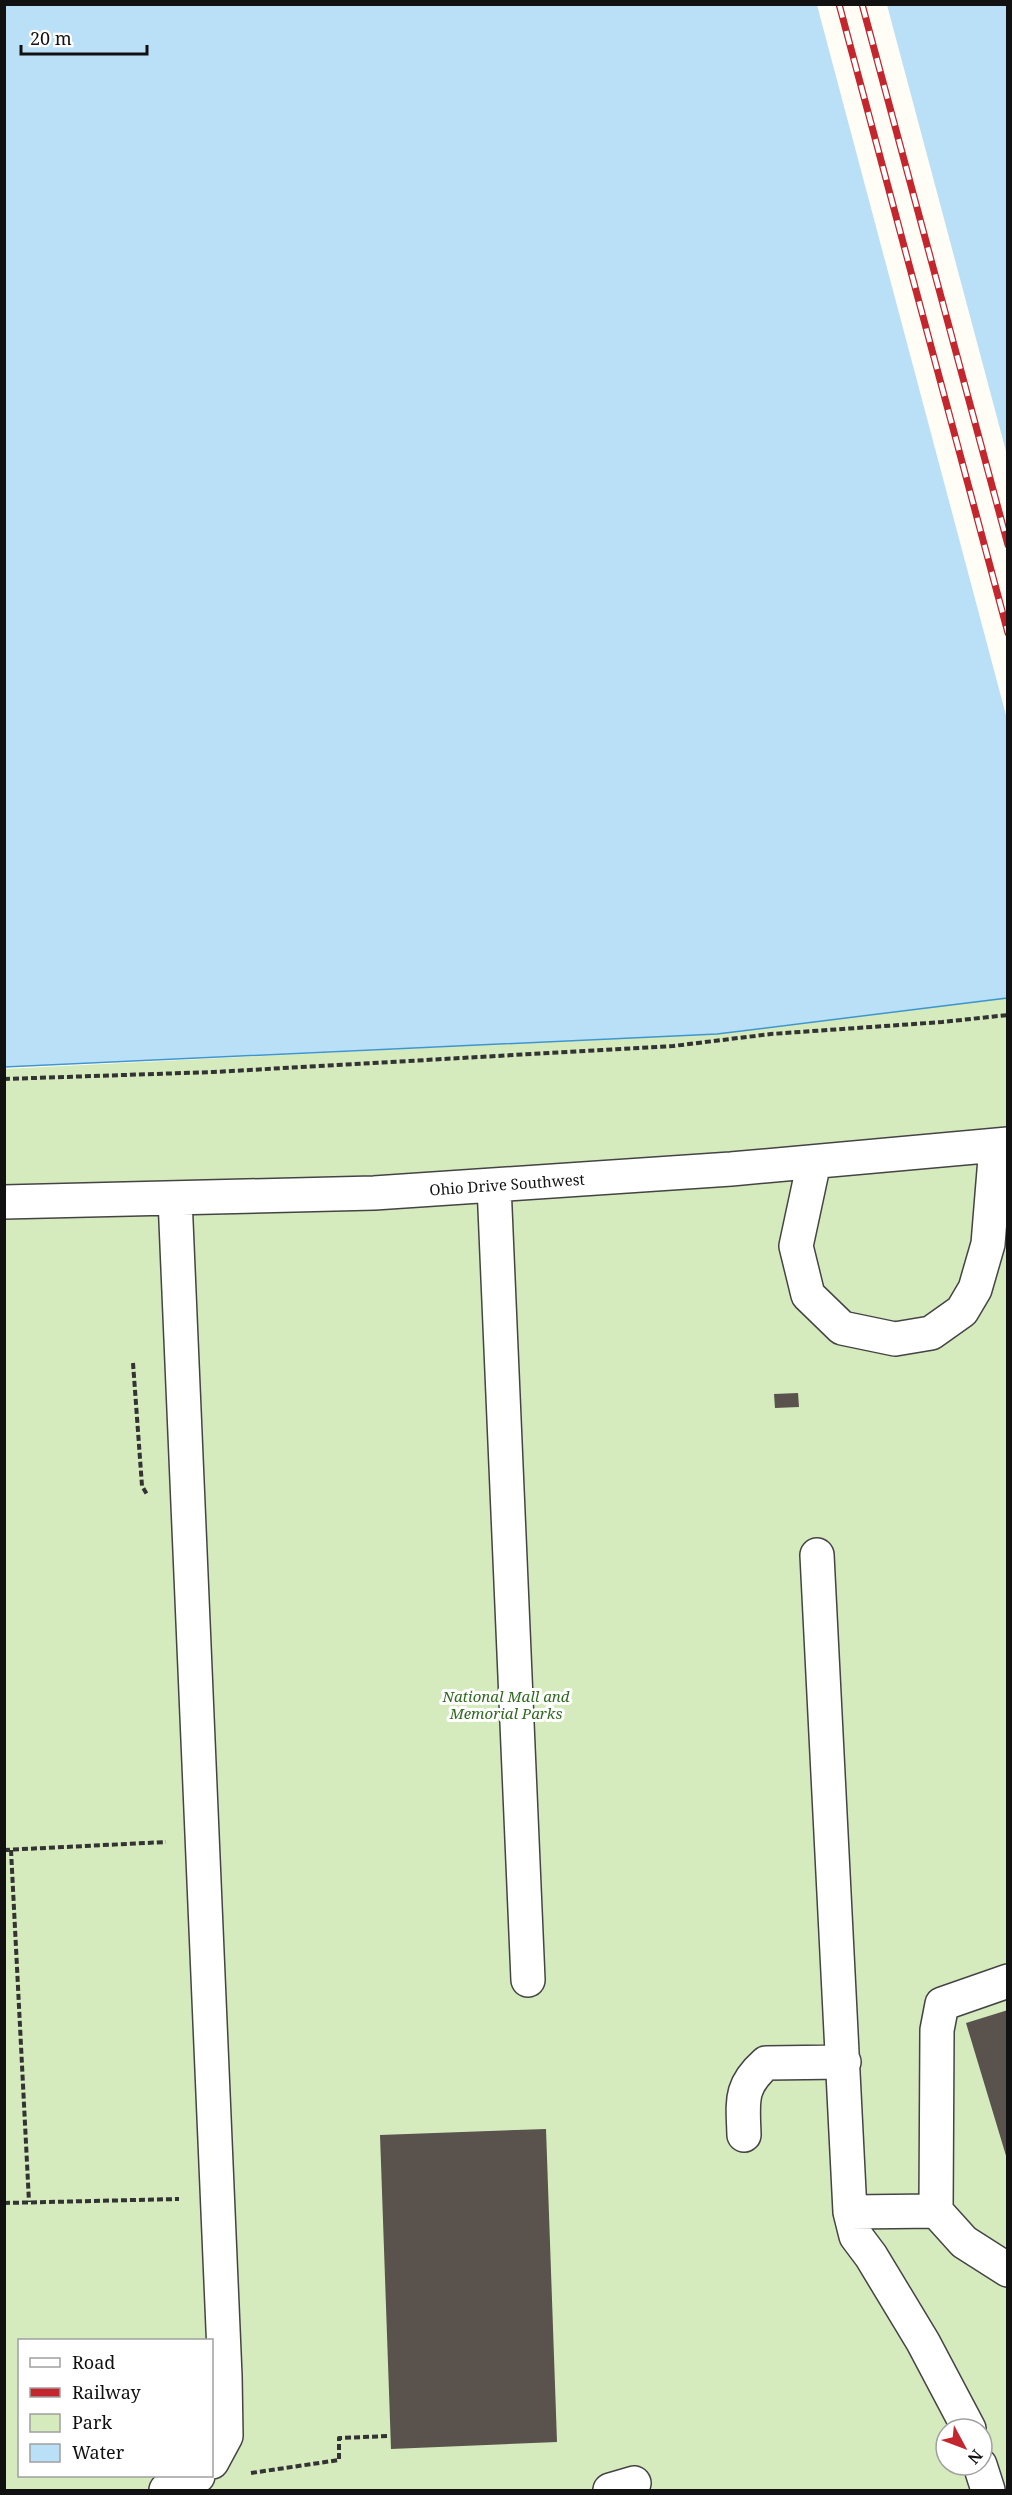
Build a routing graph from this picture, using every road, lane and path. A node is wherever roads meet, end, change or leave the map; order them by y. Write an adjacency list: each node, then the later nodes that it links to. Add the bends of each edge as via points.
1 (1008, 1015): 2 (path, via 673,1046 214,1072)
2 (4, 1079)
3 (1002, 1145): 4 (street, Ohio Drive Southwest); 4 (street, via 988,1244 975,1289 962,1311 931,1333 896,1340 842,1328 808,1295 796,1246)
4 (813, 1162): 5 (street, Ohio Drive Southwest)
5 (494, 1185): 6 (street, Ohio Drive Southwest, via 374,1193); 14 (street)
6 (175, 1198): 7 (street, Ohio Drive Southwest); 26 (street, via 225,2376 225,2436)
7 (4, 1202)
8 (133, 1363): 9 (path, via 142,1486)
9 (153, 1505)
10 (817, 1555): 16 (street)
11 (172, 1841): 13 (path)
12 (4, 1850): 13 (path)
13 (11, 1850): 19 (path)
14 (528, 1980)
15 (1008, 1981): 21 (street, via 942,2004 937,2030)
16 (844, 2062): 17 (street, via 766,2063 750,2078 743,2095); 22 (street)
17 (744, 2134)
18 (189, 2198): 19 (path)
19 (29, 2202): 20 (path)
20 (4, 2203)
21 (936, 2211): 22 (street); 23 (street, via 964,2242)
22 (850, 2212): 24 (street, via 856,2236 923,2342)
23 (1008, 2270)
24 (963, 2417)
25 (390, 2436): 27 (path, via 339,2438 339,2460)
26 (213, 2460)
27 (243, 2476)
28 (194, 2477): 29 (street)
29 (166, 2490)

